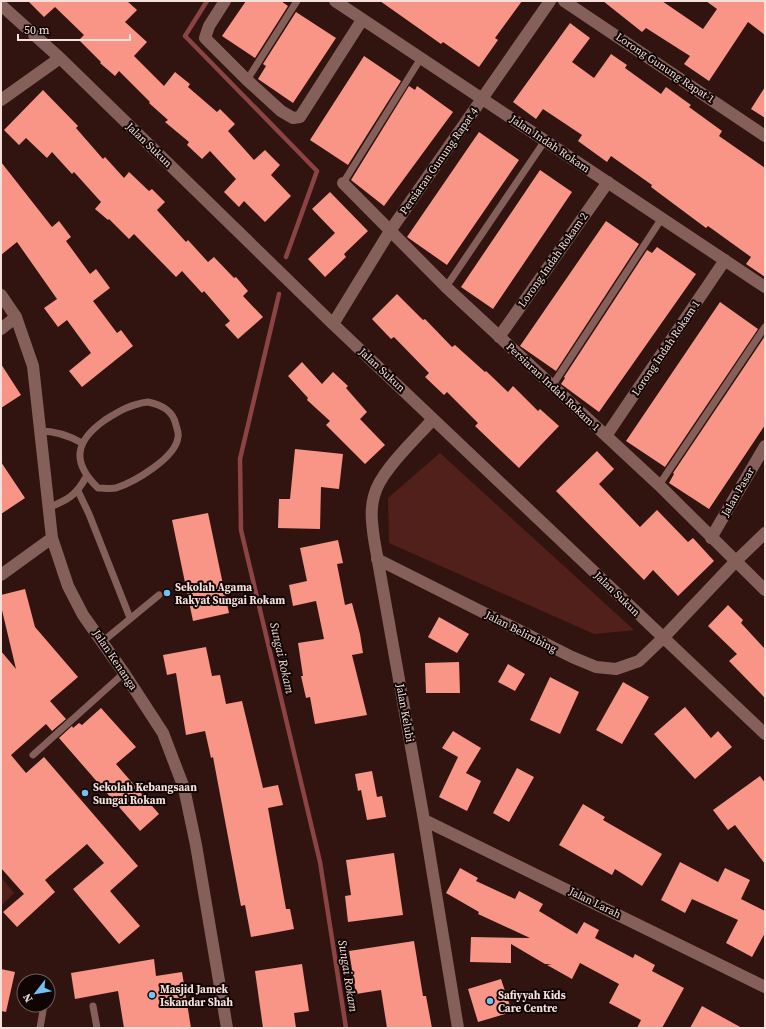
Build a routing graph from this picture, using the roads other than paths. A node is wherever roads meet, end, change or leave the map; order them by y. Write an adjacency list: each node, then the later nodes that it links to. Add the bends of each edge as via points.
1 (225, 1): 10 (street, via 209,26 205,38)
2 (297, 1): 10 (lane)
3 (335, 1): 7 (street, Jalan Indah Rokam)
4 (550, 1): 11 (street, Persiaran Gunung Rapat 4)
5 (564, 1): 13 (street, Lorong Gunung Rapat 1)
6 (1, 5): 8 (street, Jalan Sukun)
7 (362, 20): 9 (street, Jalan Indah Rokam); 10 (street, via 300,117 293,118 281,111)
8 (60, 58): 12 (street); 24 (street, Jalan Sukun)
9 (421, 58): 11 (street, Jalan Indah Rokam); 16 (lane)
10 (247, 80)
11 (483, 98): 14 (street, Jalan Indah Rokam); 18 (street, Persiaran Gunung Rapat 4)
12 (1, 100)
13 (765, 136)
14 (544, 142): 15 (street, Jalan Indah Rokam); 20 (lane)
15 (608, 182): 17 (street, Jalan Indah Rokam); 27 (street, Lorong Indah Rokam 2)
16 (343, 183): 18 (street, Persiaran Indah Rokam 1)
17 (662, 218): 19 (street, Jalan Indah Rokam); 28 (lane)
18 (390, 231): 20 (street, Persiaran Indah Rokam 1); 24 (street, Persiaran Gunung Rapat 4)
19 (725, 260): 21 (street, Jalan Indah Rokam); 31 (street, Lorong Indah Rokam 1)
20 (446, 287): 27 (street, Persiaran Indah Rokam 1)
21 (765, 288)
22 (1, 295): 23 (street, Jalan Kenanga)
23 (16, 317): 26 (street); 30 (street, Jalan Kenanga, via 33,366)
24 (333, 324): 29 (street, Jalan Sukun)
25 (765, 327): 35 (lane)
26 (1, 329)
27 (499, 337): 28 (street, Persiaran Indah Rokam 1)
28 (552, 386): 31 (street, Persiaran Indah Rokam 1)
29 (434, 419): 41 (street, Jalan Kelubi, via 382,476 374,495 371,514); 47 (street, Jalan Sukun)
30 (40, 431): 32 (lane, via 61,434); 37 (street, Jalan Kenanga)
31 (606, 436): 35 (street, Persiaran Indah Rokam 1)
32 (82, 443): 34 (lane, via 80,460); 34 (lane, via 90,431 117,412 133,404 148,402 162,406 175,420 178,437 173,449 162,461 128,483 114,488 98,488)
33 (765, 446): 40 (street, Jalan Pasar)
34 (86, 477): 36 (lane)
35 (659, 485): 40 (street, Persiaran Indah Rokam 1)
36 (78, 491): 37 (lane, via 66,501); 46 (lane)
37 (48, 508): 39 (street, Jalan Kenanga)
38 (765, 533): 42 (street, Jalan Belimbing)
39 (52, 538): 43 (street); 48 (street, Jalan Kenanga, via 68,586 83,615)
40 (711, 538): 42 (street, Persiaran Indah Rokam 1)
41 (377, 559): 47 (street, Jalan Belimbing, via 596,667 616,669 639,661); 52 (street, Jalan Kelubi)
42 (735, 562): 44 (street, Persiaran Indah Rokam 1); 47 (street, Jalan Belimbing)
43 (1, 575)
44 (765, 590)
45 (160, 595): 46 (lane)
46 (130, 618): 48 (lane)
47 (663, 638): 50 (street, Jalan Sukun)
48 (102, 642): 49 (street, Jalan Kenanga)
49 (124, 673): 51 (lane); 58 (street, Jalan Kenanga, via 162,733 184,788)
50 (765, 734)
51 (33, 755)
52 (424, 820): 53 (street, Jalan Larah); 59 (street, Jalan Kelubi)
53 (765, 987)
54 (93, 1006): 57 (lane)
55 (43, 1013): 56 (lane)
56 (40, 1028)
57 (97, 1028)
58 (227, 1028)
59 (458, 1028)

